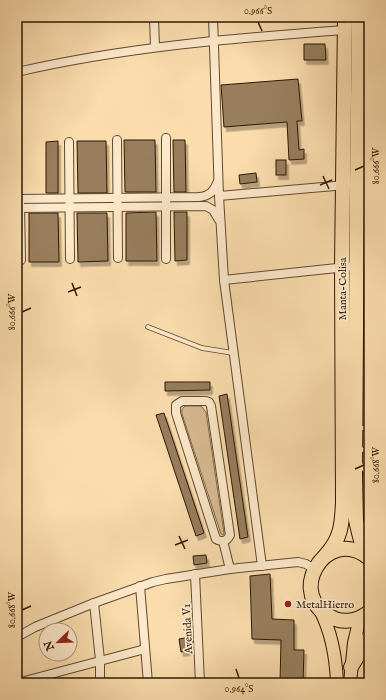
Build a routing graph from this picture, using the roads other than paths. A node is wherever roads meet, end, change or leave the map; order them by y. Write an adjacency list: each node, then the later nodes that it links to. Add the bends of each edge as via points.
1 (154, 17): 6 (street)
2 (213, 17): 5 (street)
3 (359, 17): 12 (highway, Manta-Colisa)
4 (345, 23): 5 (street); 13 (highway, Manta-Colisa)
5 (215, 40): 6 (street); 11 (street)
6 (155, 47): 7 (street)
7 (17, 72)
8 (166, 138): 15 (street)
9 (117, 140): 19 (street)
10 (69, 142): 17 (street)
11 (219, 179): 14 (street); 16 (street, via 213,192)
12 (357, 184): 13 (street); 24 (highway, Manta-Colisa)
13 (342, 185): 14 (street); 30 (highway, Manta-Colisa)
14 (219, 196): 25 (street)
15 (166, 197): 16 (street); 19 (street); 20 (street)
16 (197, 197): 21 (street)
17 (69, 198): 18 (street); 19 (street); 22 (street)
18 (19, 199): 23 (street)
19 (118, 202): 20 (street); 22 (street); 26 (street)
20 (166, 206): 21 (street); 28 (street)
21 (197, 206): 25 (street, via 209,207)
22 (69, 207): 23 (street); 27 (street)
23 (19, 208): 29 (street)
24 (363, 211): 30 (highway, Manta-Colisa)
25 (221, 223): 31 (street)
26 (118, 258)
27 (70, 259)
28 (166, 259)
29 (21, 260)
30 (349, 267): 31 (street); 34 (highway, Manta-Colisa); 41 (highway, Manta-Colisa, via 342,525 338,538)
31 (224, 280): 33 (street)
32 (148, 327): 33 (lane, via 202,348)
33 (234, 353): 43 (street)
34 (362, 428): 35 (highway, Manta-Colisa)
35 (355, 451): 36 (lane); 37 (lane); 38 (highway, Manta-Colisa)
36 (369, 452)
37 (369, 477)
38 (356, 502): 39 (highway); 42 (highway, Manta-Colisa, via 358,533)
39 (369, 528)
40 (224, 541): 40 (street, via 228,540 230,535 211,406 204,400 180,402 175,407 176,413 216,539); 45 (street)
41 (325, 556): 42 (highway, via 345,549 355,550); 44 (highway, Manta-Colisa)
42 (367, 557)
43 (262, 566): 44 (street, via 298,562); 45 (street)
44 (314, 568): 49 (highway, via 311,594)
45 (230, 569): 46 (street)
46 (195, 574): 47 (street); 59 (street, Avenida V1)
47 (140, 586): 48 (street); 53 (street)
48 (94, 603): 51 (street); 54 (street)
49 (320, 610): 50 (highway, via 339,620); 60 (main road, via 331,637)
50 (366, 615): 55 (main road, via 354,643)
51 (17, 637)
52 (369, 637): 55 (highway)
53 (145, 649): 54 (street); 58 (street)
54 (100, 660): 56 (street); 57 (street)
55 (351, 667): 61 (main road)
56 (17, 683)
57 (100, 683)
58 (148, 683)
59 (200, 683)
60 (337, 683)
61 (350, 683)

